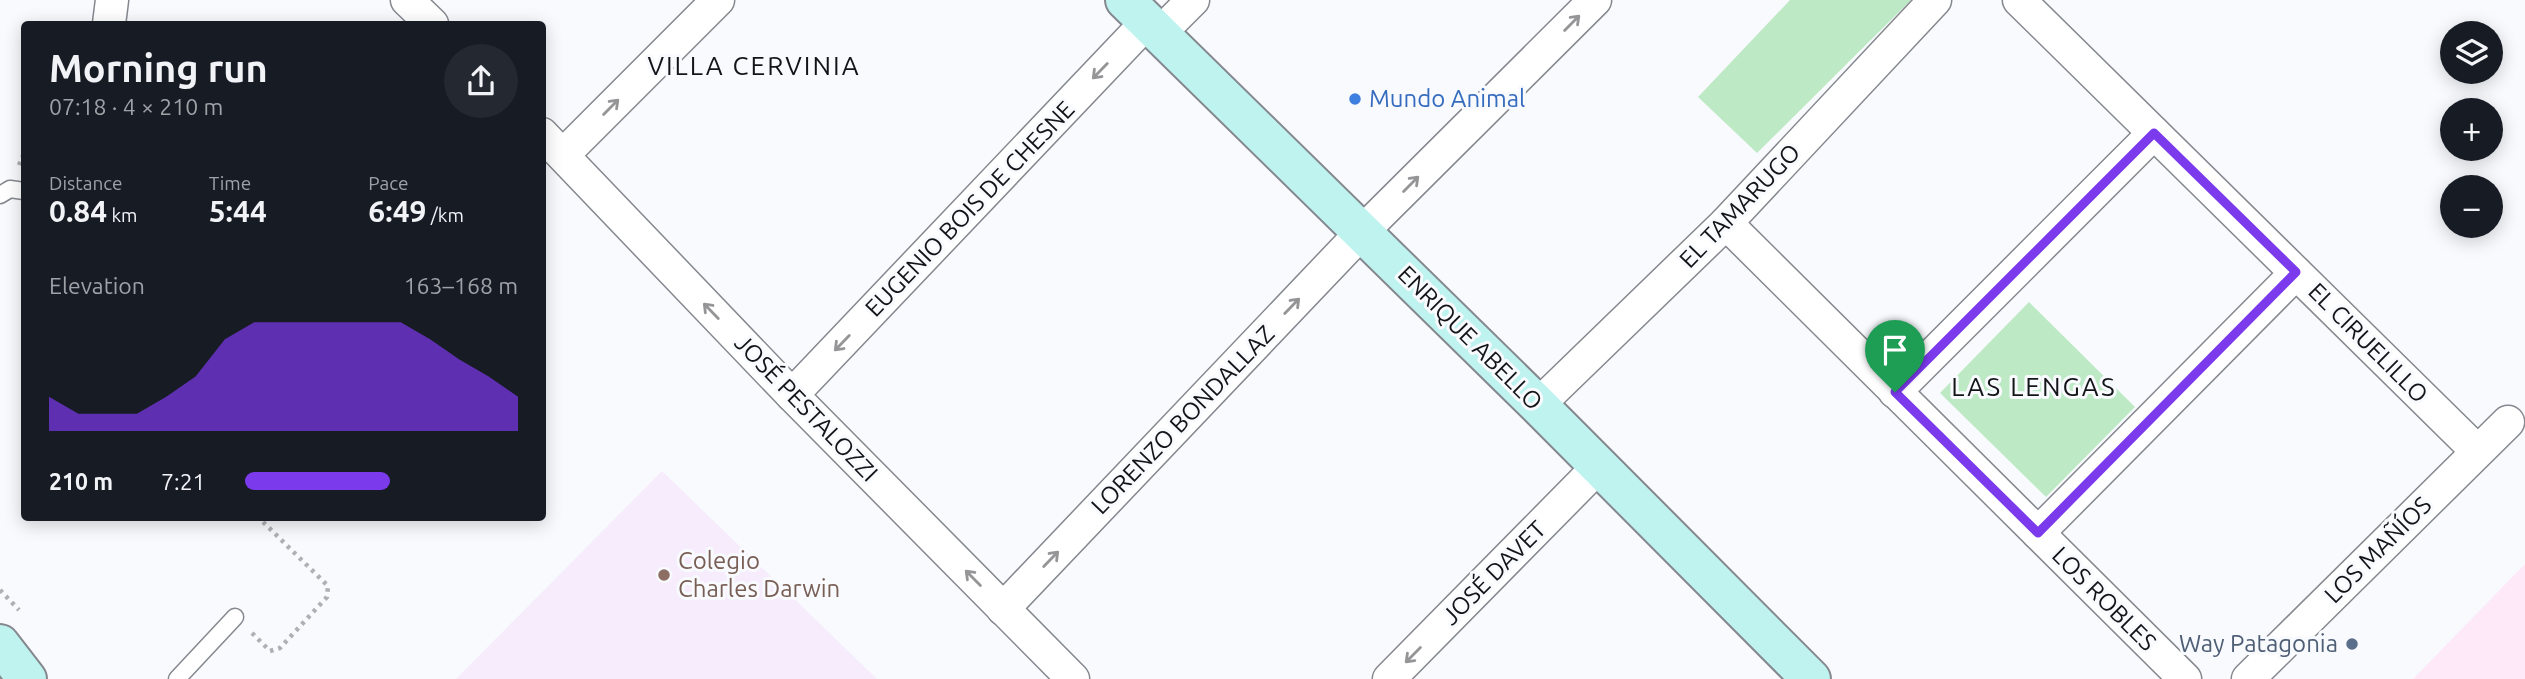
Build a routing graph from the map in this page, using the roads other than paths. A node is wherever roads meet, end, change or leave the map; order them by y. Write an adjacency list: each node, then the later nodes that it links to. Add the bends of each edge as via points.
1 (112, 0): 9 (street)
2 (407, 0): 10 (street)
3 (718, 0): 12 (street, one-way to 3)
4 (1194, 0): 8 (street, EUGENIO BOIS DE CHESNE)
5 (1595, 0): 16 (street, LORENZO BONDALLAZ, one-way to 5)
6 (1935, 0): 15 (street, EL TAMARUGO)
7 (2019, 0): 11 (street, EL CIRUELILLO)
8 (1144, 19): 16 (street, ENRIQUE ABELLO); 19 (street, EUGENIO BOIS DE CHESNE, one-way to 19)
9 (109, 21)
10 (429, 21)
11 (2154, 133): 17 (street, EL CIRUELILLO); 18 (street)
12 (553, 145): 19 (street, JOSÉ PESTALOZZI, one-way to 12)
13 (21, 191): 14 (lane, via 10,189)
14 (0, 195)
15 (1726, 223): 18 (street, LOS ROBLES); 20 (street, EL TAMARUGO)
16 (1362, 232): 20 (street, ENRIQUE ABELLO); 25 (street, LORENZO BONDALLAZ, one-way to 16)
17 (2296, 272): 22 (street, EL CIRUELILLO); 24 (street)
18 (1895, 392): 24 (street, LOS ROBLES)
19 (792, 396): 25 (street, JOSÉ PESTALOZZI, one-way to 19)
20 (1538, 405): 23 (street, ENRIQUE ABELLO)
21 (2508, 422): 22 (street, LOS MAÑÍOS)
22 (2477, 451): 34 (street, LOS MAÑÍOS)
23 (1598, 467): 28 (street, ENRIQUE ABELLO); 32 (street, JOSÉ DAVET, one-way to 32)
24 (2038, 533): 33 (street, LOS ROBLES)
25 (1003, 609): 31 (street, JOSÉ PESTALOZZI)
26 (235, 617): 30 (lane)
27 (0, 644): 29 (street)
28 (1805, 677)
29 (27, 679)
30 (177, 679)
31 (1073, 679)
32 (1389, 679)
33 (2185, 679)
34 (2248, 679)

